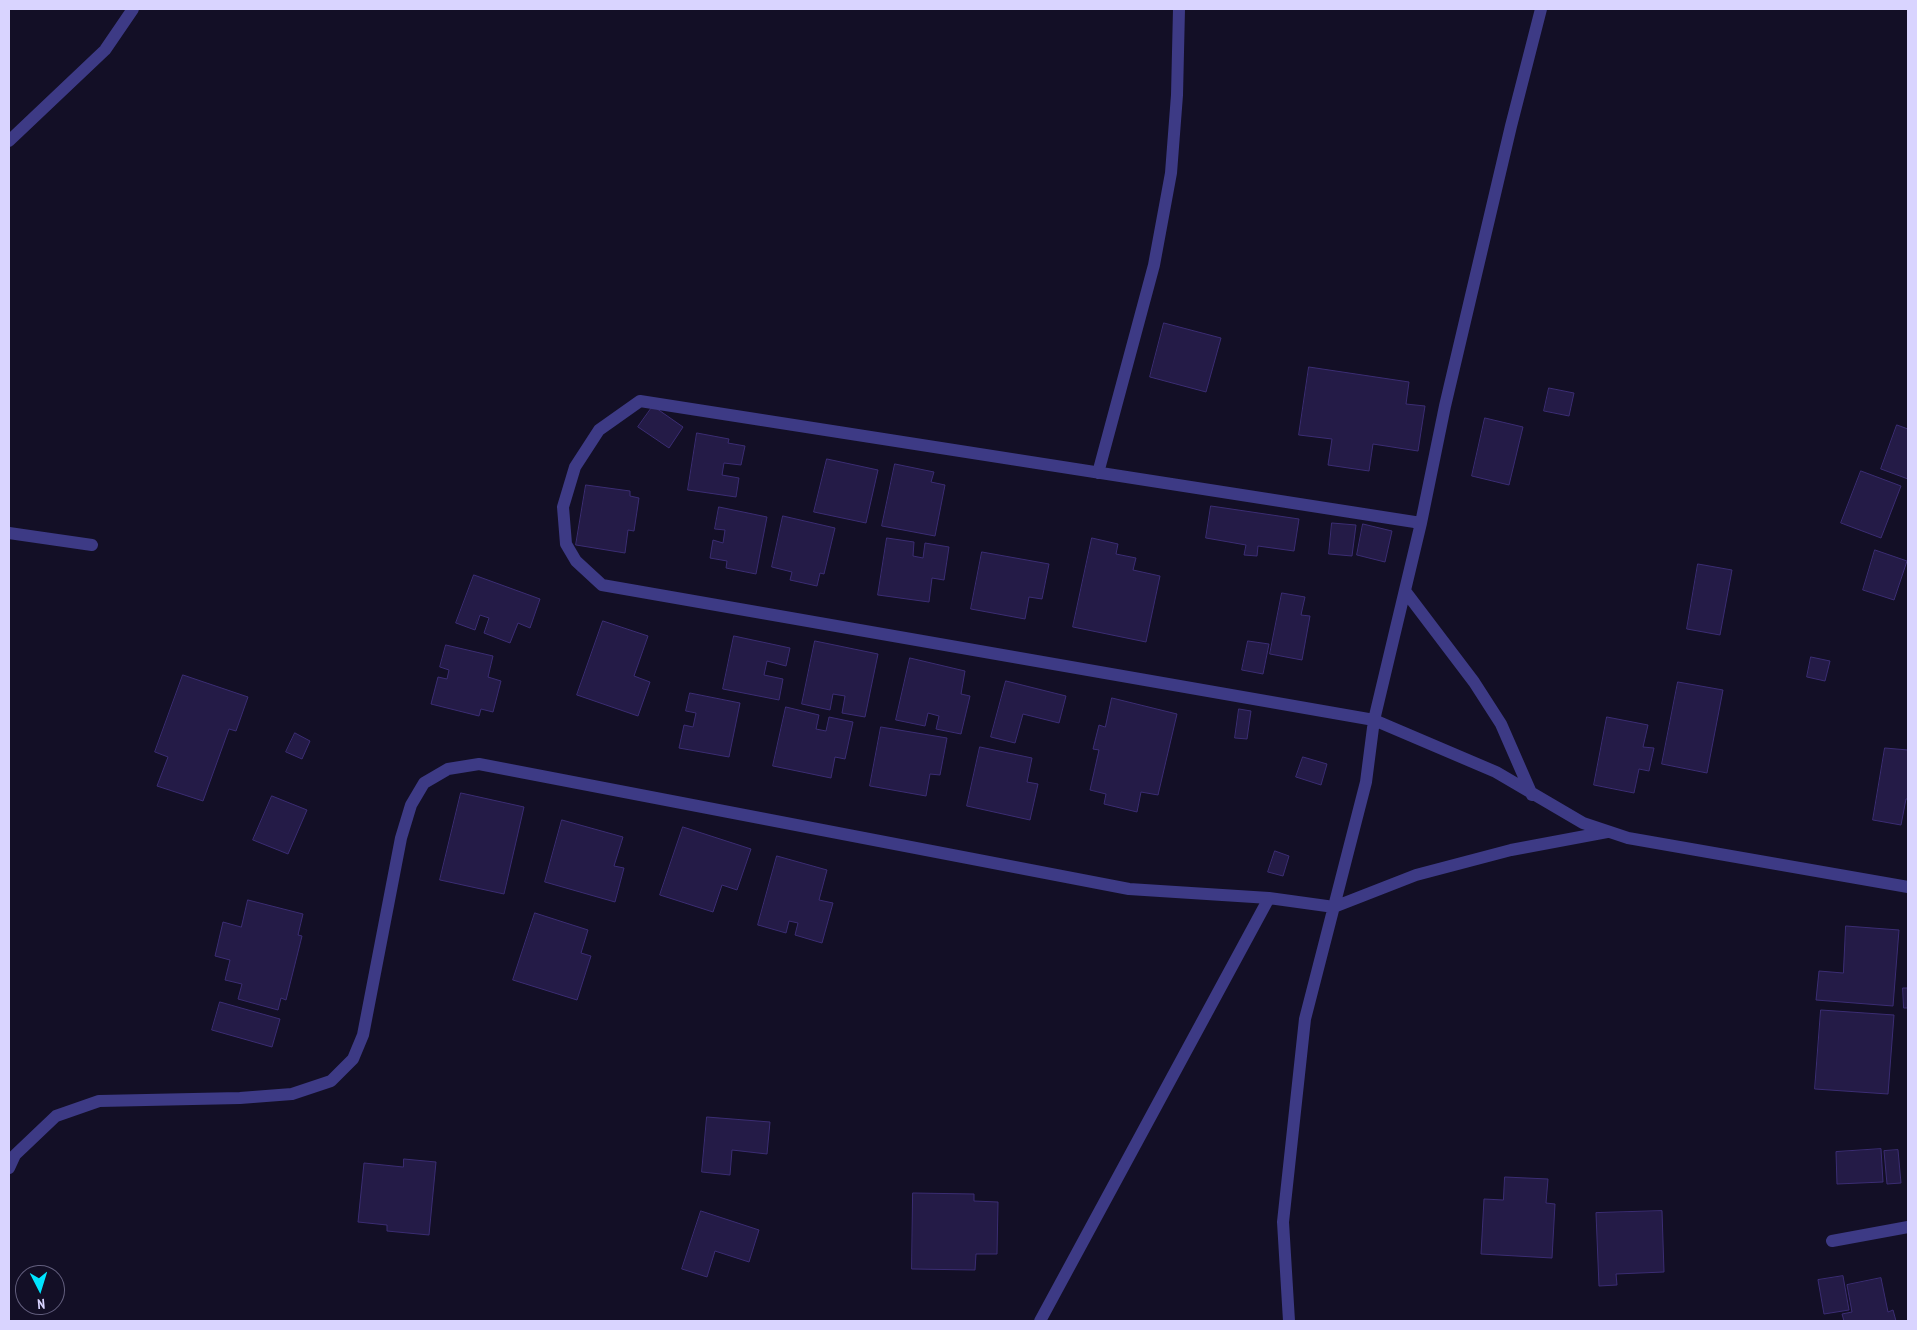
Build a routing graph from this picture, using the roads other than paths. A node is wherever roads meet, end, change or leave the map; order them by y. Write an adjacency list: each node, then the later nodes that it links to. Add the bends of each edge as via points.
1 (133, 9): 4 (street, via 105,50)
2 (1179, 9): 5 (street, via 1171,173 1154,265)
3 (1541, 9): 6 (street, via 1461,338)
4 (9, 141)
5 (1098, 473): 6 (street); 10 (street, via 640,401 599,430 575,467 563,507 566,544 576,561 602,585)
6 (1421, 523): 9 (street)
7 (9, 533): 8 (street)
8 (92, 544)
9 (1405, 591): 10 (street); 11 (street, via 1474,682 1501,724)
10 (1374, 720): 11 (street, via 1496,772); 15 (street, via 1366,782)
11 (1532, 795): 12 (street, via 1583,823)
12 (1610, 832): 13 (street, via 1628,838); 15 (street, via 1510,850 1416,875)
13 (1908, 887)
14 (1269, 898): 15 (street); 16 (street, via 1128,889 479,764 448,769 424,784 411,805 401,838 363,1035 353,1059 331,1081 292,1094 99,1101 56,1116 14,1155); 19 (street)
15 (1334, 907): 20 (street, via 1304,1029 1283,1222)
16 (9, 1168)
17 (1908, 1227): 18 (street)
18 (1832, 1241)
19 (1040, 1321)
20 (1289, 1321)

